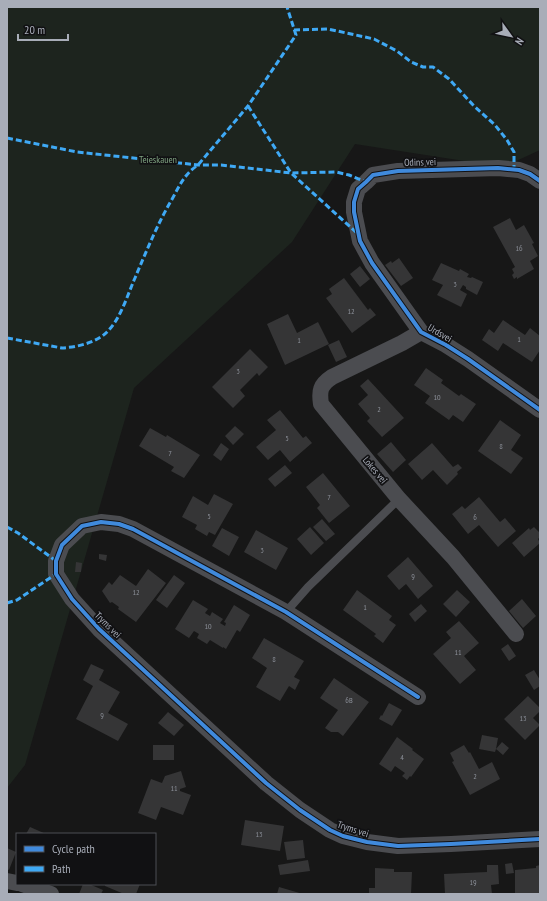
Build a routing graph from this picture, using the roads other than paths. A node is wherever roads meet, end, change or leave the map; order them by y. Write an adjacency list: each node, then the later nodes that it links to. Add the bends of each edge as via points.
1 (540, 181): 2 (street, Odins vei, via 518,170 498,168 398,171 373,175 358,190 354,202 360,241)
2 (372, 263): 3 (street, Urdsvei)
3 (421, 332): 4 (street, Urdsvei, via 446,345); 5 (street, Lokes vei, via 332,377 324,383 320,393 321,404 327,413)
4 (540, 410)
5 (399, 499): 6 (lane, via 308,587); 7 (street, Lokes vei, via 453,557)
6 (286, 612): 8 (street, Tryms vei); 9 (street, Tryms vei, via 133,529 119,524 101,522 82,526 62,545 56,561 56,574 72,599 99,628 266,783 330,830 367,842 398,846)
7 (516, 634)
8 (418, 697)
9 (540, 839)
10 (25, 885): 11 (street)
11 (52, 894)

